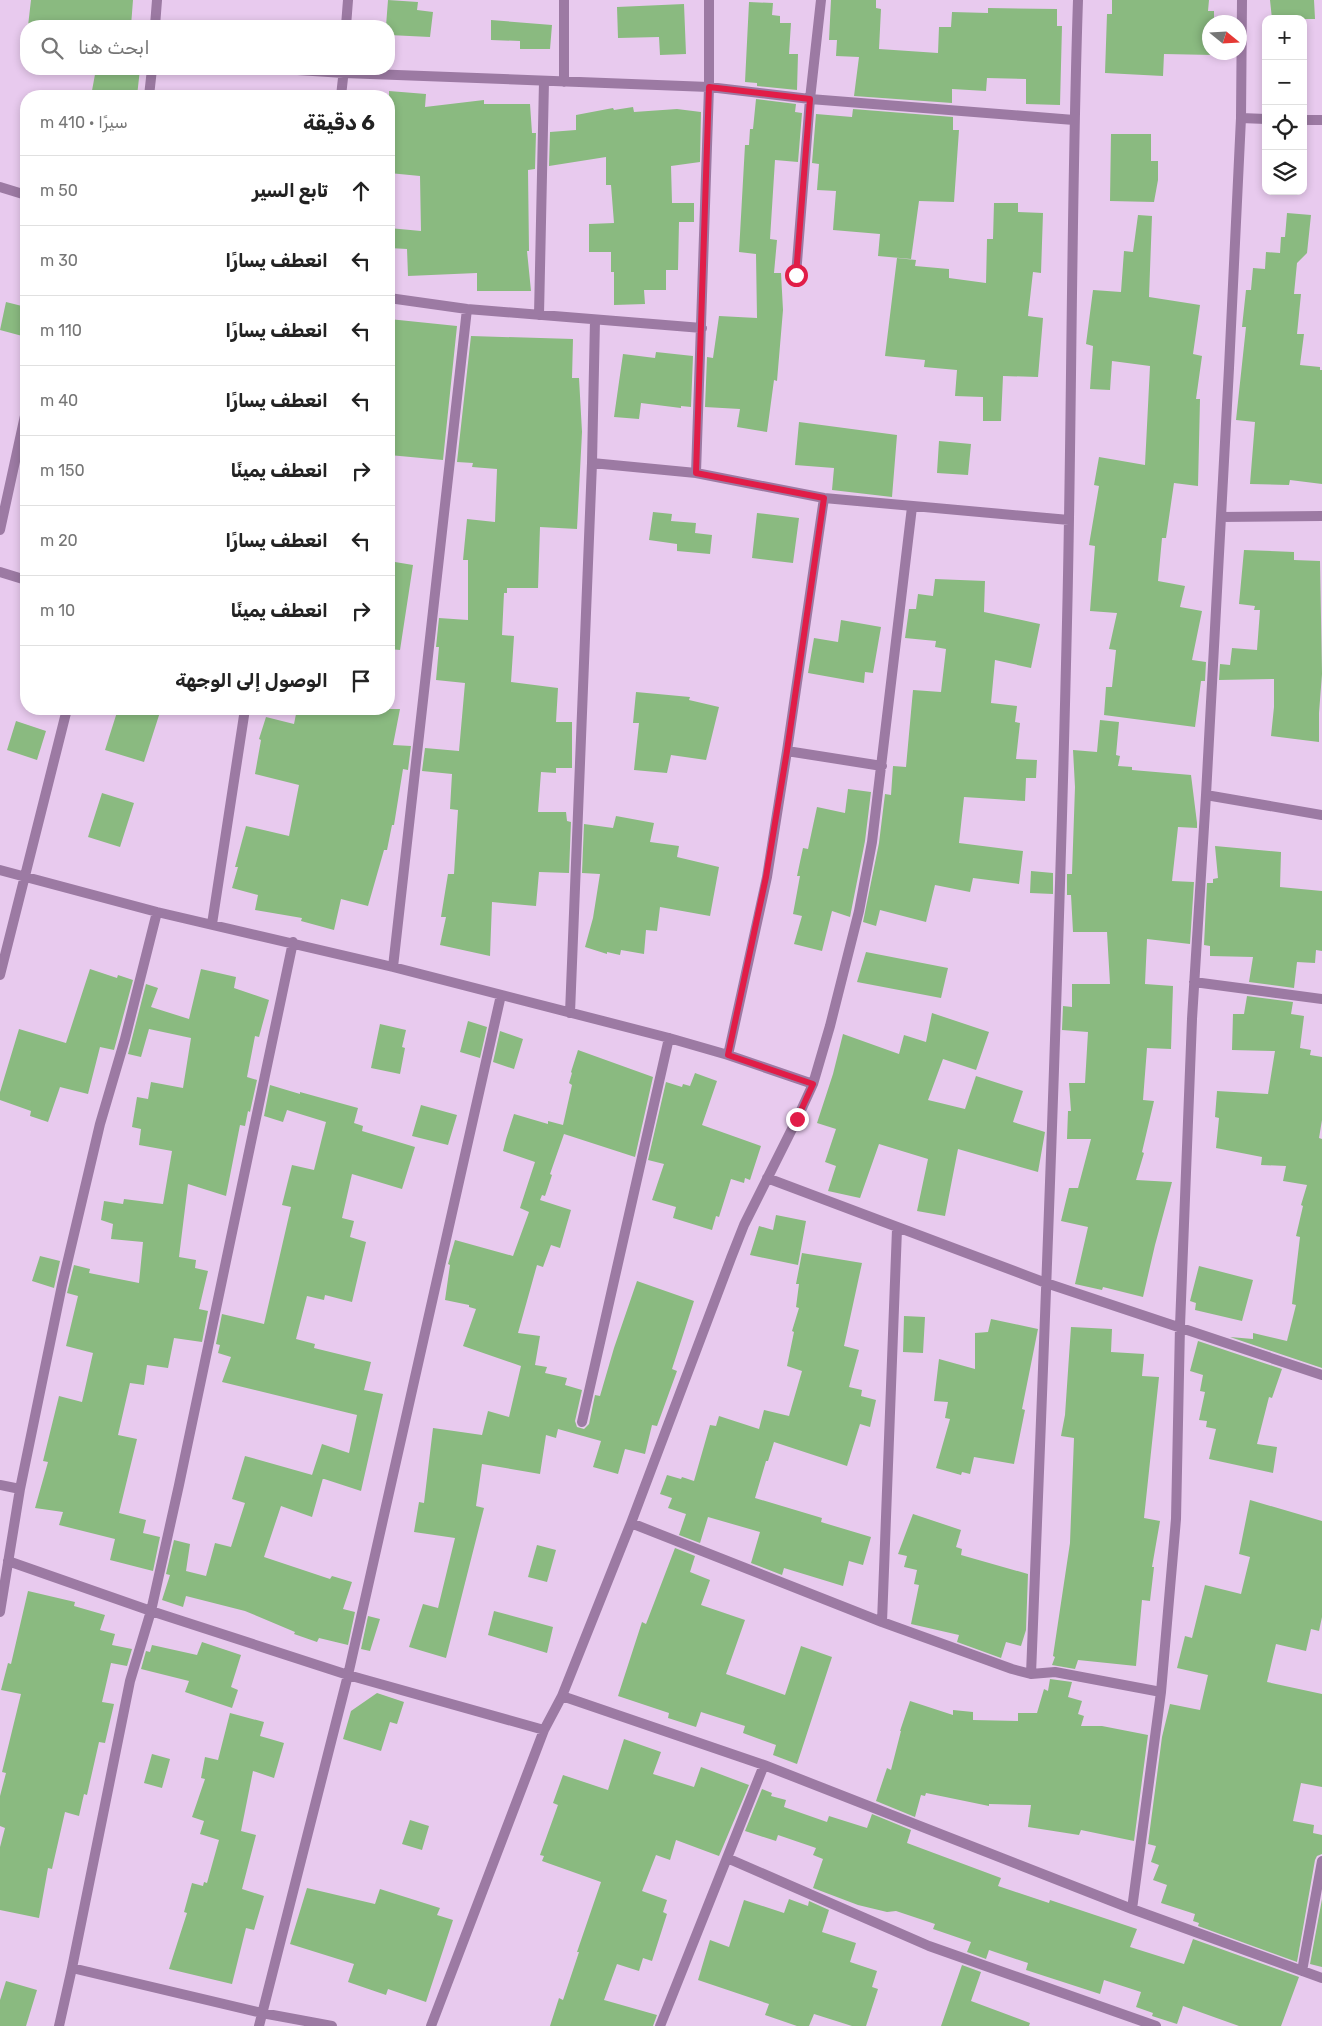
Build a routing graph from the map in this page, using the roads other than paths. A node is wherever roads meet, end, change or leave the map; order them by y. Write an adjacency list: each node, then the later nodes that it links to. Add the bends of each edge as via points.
1 (157, 0): 8 (street)
2 (348, 0): 9 (street)
3 (564, 0): 14 (street)
4 (709, 0): 15 (street)
5 (821, 0): 18 (street)
6 (1078, 0): 21 (street)
7 (1242, 0): 19 (street)
8 (155, 20)
9 (346, 20)
10 (395, 74): 13 (street)
11 (151, 75): 16 (street)
12 (343, 75): 17 (street)
13 (544, 81): 14 (street); 29 (street)
14 (564, 82): 15 (street)
15 (709, 87): 18 (street); 31 (street)
16 (150, 90)
17 (341, 90)
18 (810, 99): 21 (street); 26 (street)
19 (1241, 118): 20 (street); 38 (street)
20 (1262, 119)
21 (1074, 120): 39 (street)
22 (1307, 120): 23 (street)
23 (1322, 120)
24 (0, 187): 25 (street)
25 (20, 193)
26 (796, 275)
27 (395, 299): 28 (street)
28 (467, 309): 29 (street); 54 (street)
29 (539, 315): 30 (street)
30 (595, 320): 31 (street); 33 (street)
31 (702, 328): 34 (street)
32 (20, 438): 40 (street)
33 (592, 463): 34 (street); 59 (street)
34 (696, 473): 35 (street)
35 (824, 498): 36 (street); 45 (street)
36 (912, 507): 39 (street); 46 (street)
37 (1322, 516): 38 (street)
38 (1221, 517): 47 (street)
39 (1069, 520): 65 (street, via 1062,846)
40 (0, 530)
41 (0, 572): 42 (street)
42 (20, 578)
43 (65, 715): 50 (street)
44 (244, 715): 52 (street)
45 (787, 751): 46 (street); 61 (street, via 766,877)
46 (882, 766): 62 (street, via 859,911)
47 (1206, 794): 48 (street); 56 (street)
48 (1322, 815)
49 (0, 870): 50 (street)
50 (23, 877): 51 (street); 55 (street)
51 (157, 912): 52 (street); 70 (street, via 81,1200)
52 (212, 924): 53 (street)
53 (293, 942): 54 (street); 73 (street)
54 (393, 967): 57 (street)
55 (0, 976)
56 (1194, 982): 58 (street); 66 (street)
57 (501, 995): 59 (street); 76 (street)
58 (1322, 999)
59 (570, 1014): 60 (street)
60 (669, 1038): 61 (street); 68 (street)
61 (728, 1055): 62 (street)
62 (813, 1084): 63 (street)
63 (767, 1178): 64 (street); 71 (street, via 731,1258)
64 (897, 1229): 65 (street); 75 (street)
65 (1046, 1283): 66 (street); 77 (street)
66 (1180, 1326): 67 (street); 78 (street, via 1176,1520)
67 (1322, 1375)
68 (582, 1422)
69 (0, 1485): 70 (street)
70 (20, 1489): 72 (street)
71 (631, 1523): 75 (street); 79 (street)
72 (8, 1561): 73 (street); 74 (street)
73 (151, 1610): 76 (street); 85 (street, via 130,1681)
74 (0, 1612)
75 (882, 1622): 77 (street)
76 (348, 1674): 80 (street); 88 (street)
77 (1031, 1674): 78 (street, via 1055,1672)
78 (1161, 1692): 84 (street)
79 (562, 1696): 80 (street); 81 (street)
80 (544, 1730): 92 (street)
81 (764, 1765): 82 (street); 84 (street)
82 (727, 1858): 93 (street); 94 (street, via 929,1946)
83 (1322, 1861): 86 (street)
84 (1132, 1909): 86 (street)
85 (72, 1968): 88 (street); 89 (street)
86 (1302, 1971): 87 (street)
87 (1322, 1978)
88 (262, 2013): 90 (street); 91 (street)
89 (59, 2026)
90 (259, 2026)
91 (332, 2026)
92 (431, 2026)
93 (660, 2026)
94 (1156, 2026)

